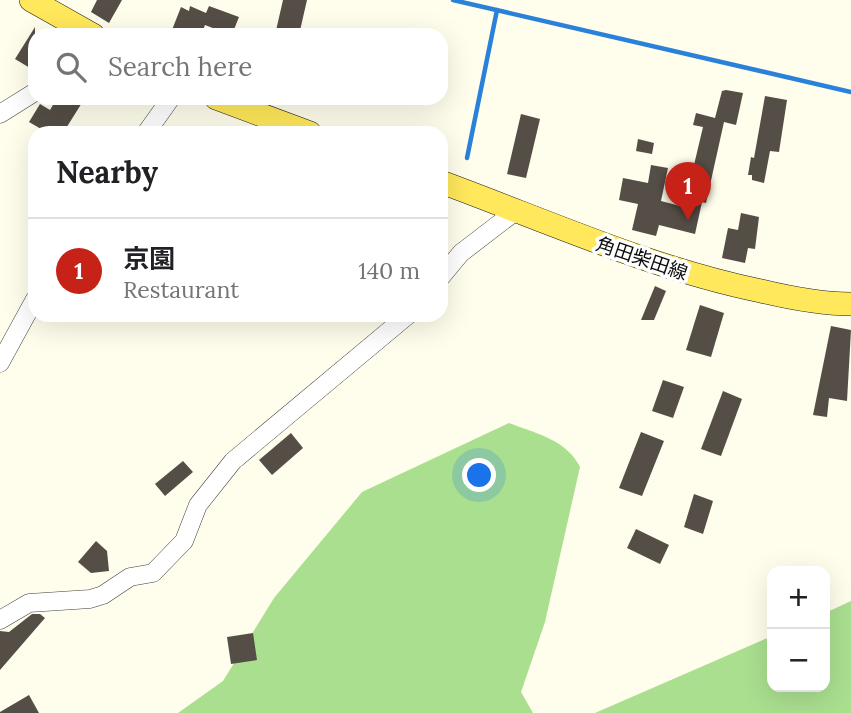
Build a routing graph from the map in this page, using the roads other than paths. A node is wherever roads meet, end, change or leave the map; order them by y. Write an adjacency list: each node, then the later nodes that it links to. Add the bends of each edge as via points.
1 (31, 0): 2 (main road)
2 (80, 28)
3 (28, 96): 6 (street)
4 (166, 105): 7 (street)
5 (235, 105): 8 (main road)
6 (0, 114)
7 (151, 126)
8 (291, 126)
9 (448, 185): 10 (main road, 角田柴田線)
10 (517, 210): 11 (street); 12 (main road, 角田柴田線, via 709,281)
11 (448, 269)
12 (851, 304)
13 (28, 312): 15 (street)
14 (400, 322): 16 (street, via 233,461 198,505 184,541 153,573 130,577 90,599 29,603)
15 (0, 363)
16 (0, 620)

